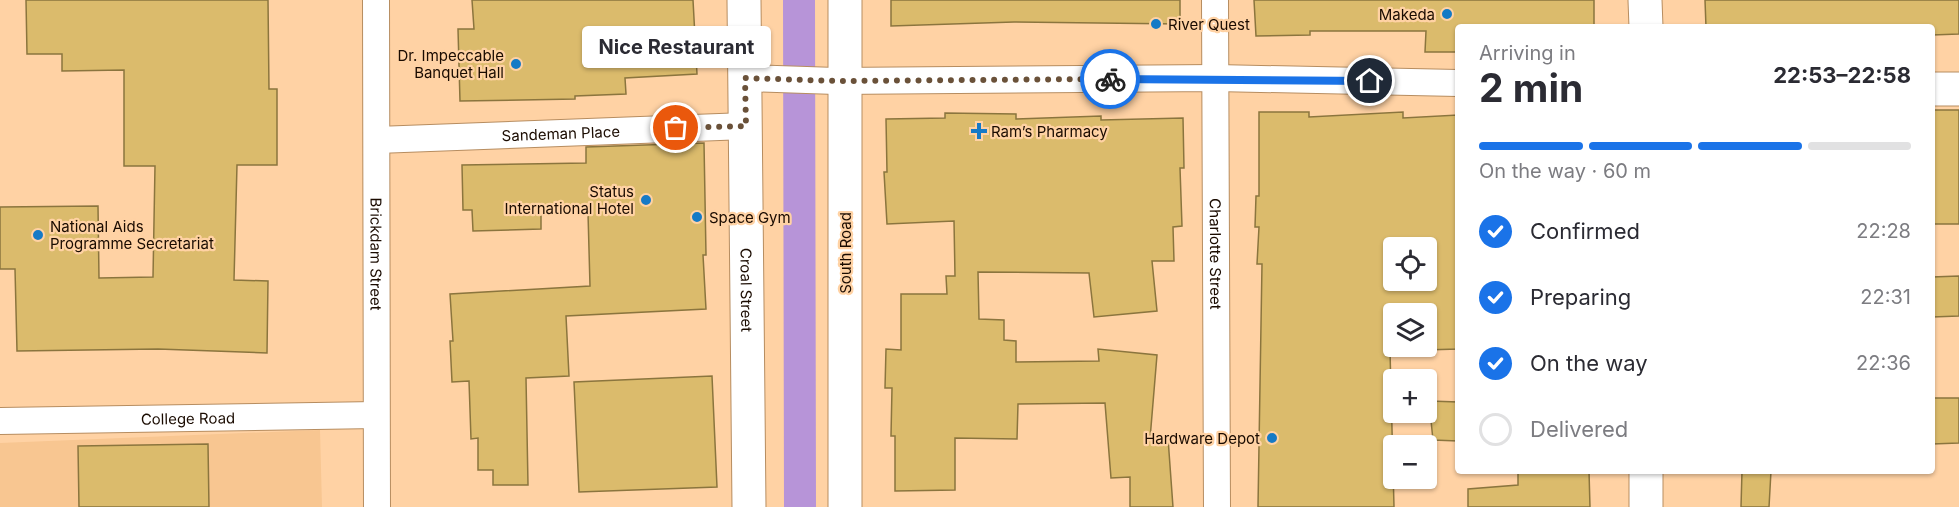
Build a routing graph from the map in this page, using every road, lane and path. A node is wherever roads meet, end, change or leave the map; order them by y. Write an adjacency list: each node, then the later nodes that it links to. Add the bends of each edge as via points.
1 (376, 0): 14 (street, Brickdam Street)
2 (744, 0): 7 (street, Croal Street)
3 (845, 0): 9 (street, South Road)
4 (1215, 0): 8 (street, Charlotte Street)
5 (1646, 0): 6 (street)
6 (1646, 24)
7 (745, 78): 9 (street); 13 (street, Croal Street)
8 (1216, 78): 9 (street); 10 (street); 21 (street, Charlotte Street)
9 (841, 81): 20 (street, South Road)
10 (1455, 82)
11 (1935, 89): 12 (street)
12 (1959, 90)
13 (746, 126): 14 (street, Sandeman Place); 19 (street, Croal Street)
14 (377, 140): 15 (street, Brickdam Street)
15 (376, 415): 16 (street, College Road); 18 (street, Brickdam Street)
16 (0, 421)
17 (1646, 474): 22 (street)
18 (377, 507)
19 (749, 507)
20 (845, 507)
21 (1217, 507)
22 (1646, 507)

